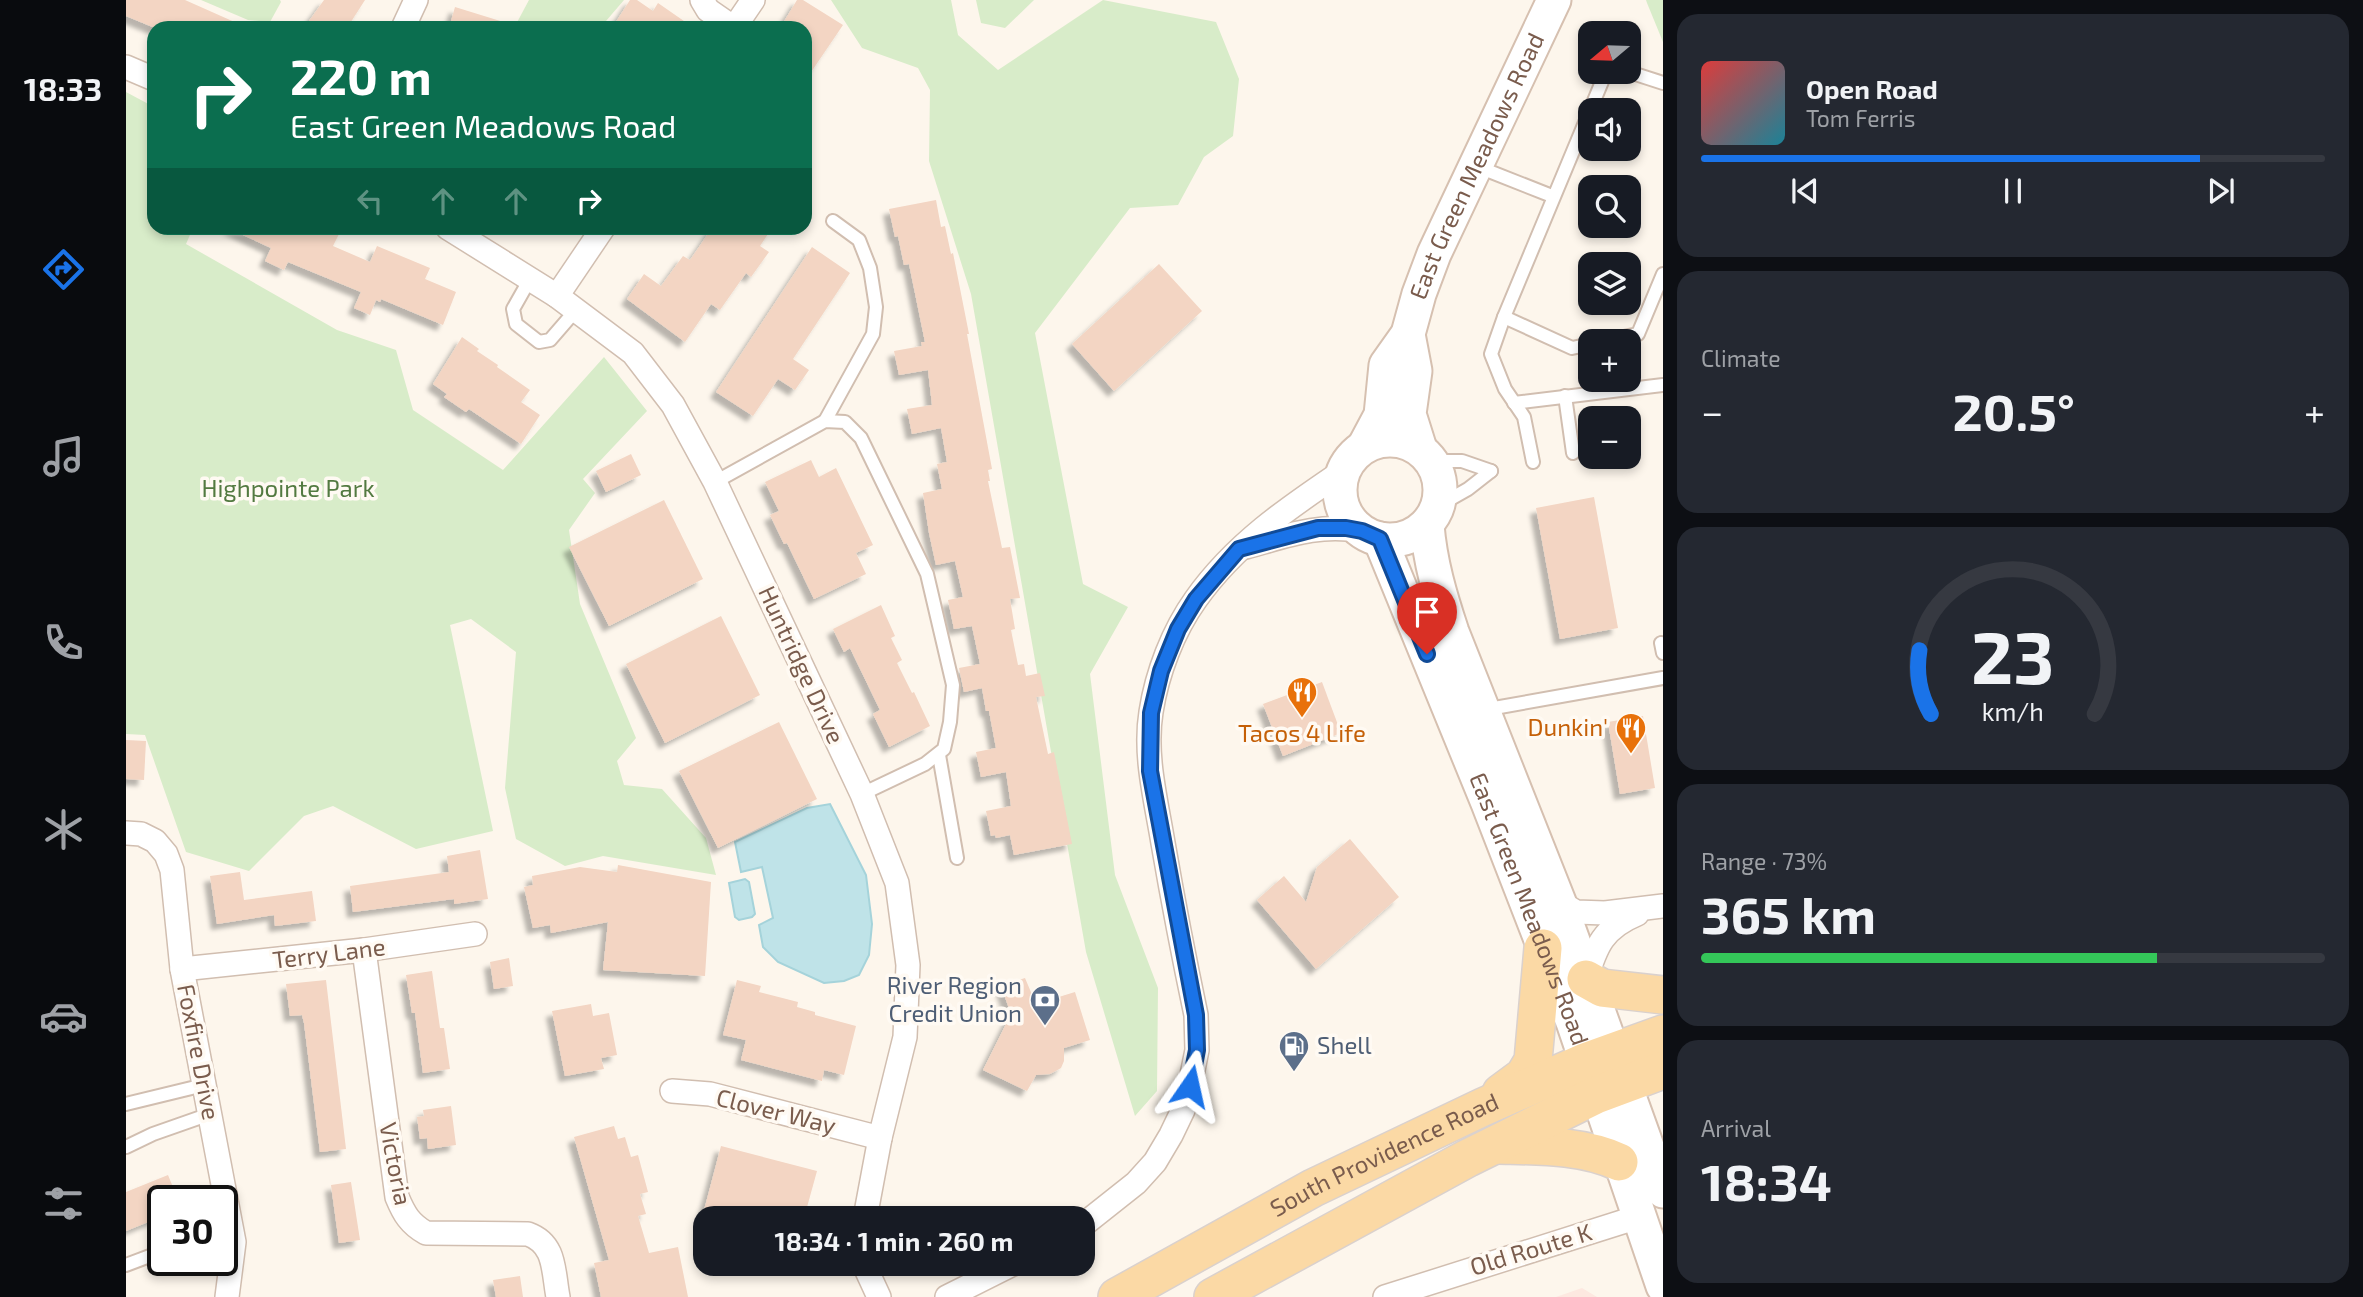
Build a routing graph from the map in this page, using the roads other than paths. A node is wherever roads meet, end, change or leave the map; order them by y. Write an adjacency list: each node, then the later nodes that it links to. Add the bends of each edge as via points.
1 (415, 0): 5 (street)
2 (702, 0): 6 (street)
3 (753, 0): 7 (street)
4 (1554, 0): 13 (street, East Green Meadows Road)
5 (406, 21)
6 (724, 21)
7 (739, 21)
8 (126, 67): 9 (street)
9 (147, 76)
10 (1642, 76): 11 (lane)
11 (1663, 83)
12 (1601, 84): 14 (lane)
13 (1476, 165): 14 (lane); 23 (street, East Green Meadows Road, via 1434,254)
14 (1552, 196): 21 (lane)
15 (833, 221): 28 (lane, via 859,240 870,268 876,307 873,334)
16 (458, 235): 19 (street, Huntridge Drive)
17 (600, 235): 20 (street)
18 (1663, 274): 22 (lane)
19 (530, 279): 20 (street, Huntridge Drive); 20 (lane, via 513,309 516,324 540,342 550,340)
20 (567, 303): 34 (street, Huntridge Drive, via 633,353 673,405)
21 (1504, 317): 24 (lane); 27 (lane, via 1491,354)
22 (1641, 329)
23 (1408, 334): 29 (street, East Green Meadows Road, via 1386,365 1381,415); 31 (street, East Green Meadows Road, via 1415,371 1409,415)
24 (1578, 347)
25 (1663, 385): 26 (lane)
26 (1565, 396): 27 (lane); 30 (lane)
27 (1514, 403): 32 (lane, via 1524,417)
28 (825, 421): 34 (lane); 40 (lane, via 845,422 861,438 927,574 953,685 950,722)
29 (1365, 446): 31 (street, via 1393,439); 33 (street)
30 (1573, 453)
31 (1426, 455): 35 (street, via 1440,482); 35 (lane, via 1490,471)
32 (1533, 462)
33 (1343, 471): 36 (street, via 1340,498 1344,511 1351,523); 37 (street, via 1275,516)
34 (715, 482): 41 (street, Huntridge Drive)
35 (1433, 515): 36 (street, via 1413,535 1397,540); 39 (street, East Green Meadows Road, via 1430,554 1436,586)
36 (1371, 535): 37 (street, via 1346,528 1318,528); 47 (street, East Green Meadows Road, via 1488,803)
37 (1239, 549): 67 (street, via 1196,599 1178,629 1151,713 1150,771 1196,1015 1197,1050 1190,1086 1183,1110 1155,1162)
38 (1663, 678): 39 (lane)
39 (1483, 710): 44 (street, East Green Meadows Road)
40 (939, 755): 41 (lane); 43 (lane)
41 (862, 794): 60 (street, Huntridge Drive, via 897,883 908,965 905,1037)
42 (126, 832): 49 (street, Foxfire Drive, via 155,841 166,854 172,870)
43 (957, 858)
44 (1559, 902): 45 (street, via 1576,912); 50 (street, East Green Meadows Road)
45 (1659, 907): 50 (street, via 1609,929)
46 (475, 934): 48 (street, Terry Lane)
47 (1544, 948): 54 (street, East Green Meadows Road, via 1573,1022); 58 (main road, via 1533,1061 1524,1076)
48 (364, 950): 49 (street, Terry Lane); 77 (street, Victoria, via 397,1197 404,1214 426,1233 528,1234 540,1239 549,1249)
49 (182, 969): 55 (street, Foxfire Drive)
50 (1586, 979): 51 (main road, via 1602,988); 54 (street, East Green Meadows Road)
51 (1663, 995)
52 (1663, 1034): 54 (main road, South Providence Road)
53 (1663, 1070): 54 (main road, South Providence Road)
54 (1605, 1074): 58 (main road, South Providence Road); 61 (main road, South Providence Road); 63 (street, East Green Meadows Road); 65 (street, East Green Meadows Road)
55 (205, 1085): 57 (lane); 59 (street, Foxfire Drive)
56 (672, 1091): 60 (street, Clover Way, via 710,1094)
57 (126, 1104)
58 (1483, 1107): 80 (main road, South Providence Road, via 1313,1188)
59 (210, 1114): 62 (lane); 64 (street, Foxfire Drive)
60 (880, 1138): 66 (street, Huntridge Drive)
61 (1494, 1145): 63 (main road, via 1560,1147); 81 (main road, South Providence Road)
62 (126, 1147)
63 (1619, 1162): 68 (street, East Green Meadows Road)
64 (220, 1185)
65 (1663, 1191)
66 (867, 1206)
67 (1095, 1215)
68 (1638, 1217): 74 (street, East Green Meadows Road); 75 (street, Old Route K)
69 (147, 1257): 70 (lane)
70 (126, 1265)
71 (227, 1276): 76 (street, Foxfire Drive)
72 (870, 1276): 78 (street)
73 (989, 1276): 79 (street)
74 (1663, 1286)
75 (1427, 1290): 82 (street, Old Route K)
76 (227, 1297)
77 (558, 1297)
78 (880, 1297)
79 (947, 1297)
80 (1117, 1297)
81 (1213, 1297)
82 (1385, 1297)

